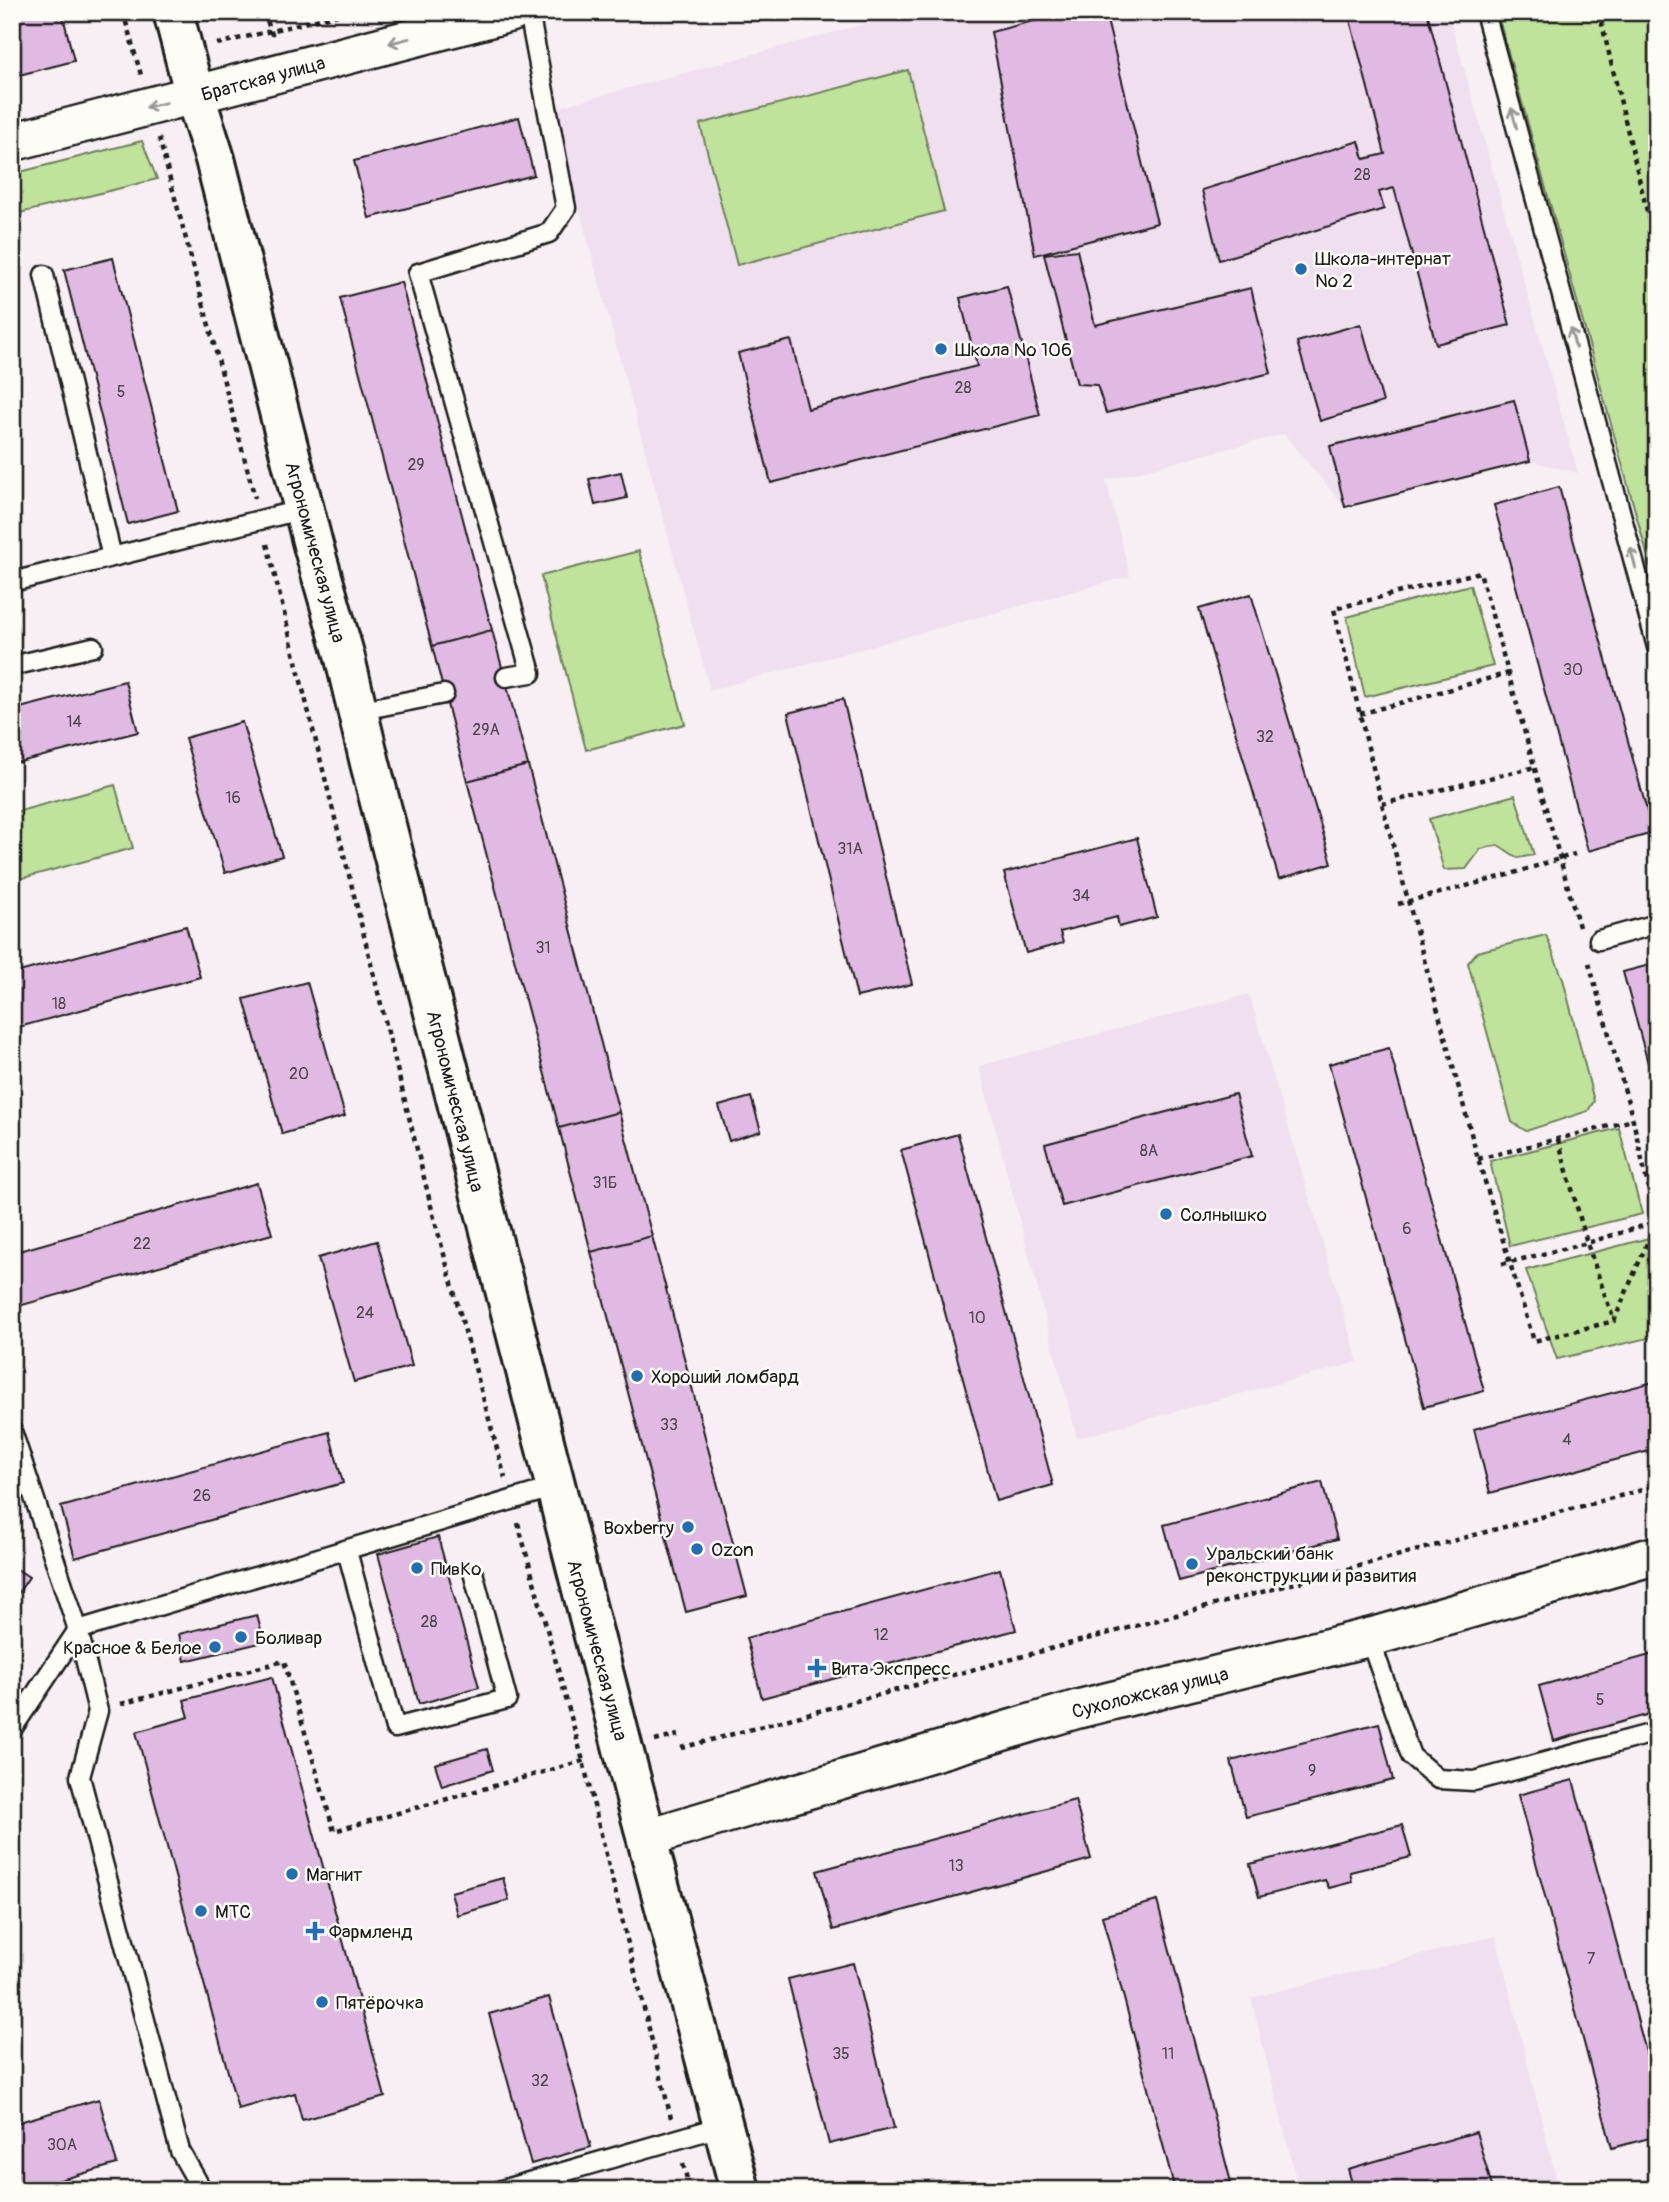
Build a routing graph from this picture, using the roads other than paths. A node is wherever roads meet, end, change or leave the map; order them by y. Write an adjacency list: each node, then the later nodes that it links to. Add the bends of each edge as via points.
1 (173, 12): 5 (street, Агрономическая улица)
2 (513, 12): 5 (street, Братская улица, one-way to 5)
3 (529, 12): 14 (lane, via 566,208 549,233 418,273 531,673)
4 (1485, 12): 12 (lane, one-way to 4)
5 (195, 96): 6 (street, Братская улица, one-way to 6); 8 (street, Агрономическая улица)
6 (12, 142)
7 (44, 275): 9 (lane)
8 (303, 509): 9 (lane); 16 (street, Агрономическая улица)
9 (112, 557): 10 (lane)
10 (12, 582)
11 (93, 646): 13 (lane)
12 (1657, 647)
13 (12, 666)
14 (506, 677)
15 (444, 694): 16 (lane)
16 (357, 711): 20 (street, Агрономическая улица)
17 (1657, 924): 18 (lane)
18 (1589, 943)
19 (12, 1431): 24 (lane)
20 (555, 1488): 21 (lane); 28 (street, Агрономическая улица)
21 (346, 1551): 23 (lane, via 395,1728 507,1699); 24 (lane)
22 (1657, 1555): 25 (street, Сухоложская улица)
23 (474, 1576)
24 (78, 1630): 26 (lane); 30 (lane, via 98,1711 80,1777 180,2151)
25 (1369, 1637): 27 (lane, via 1411,1756 1438,1779 1474,1781); 28 (street, Сухоложская улица, via 1078,1709)
26 (12, 1729)
27 (1657, 1732)
28 (646, 1838): 29 (street, Агрономическая улица)
29 (723, 2126): 31 (lane); 32 (street, Агрономическая улица)
30 (202, 2190)
31 (501, 2190)
32 (740, 2190)

